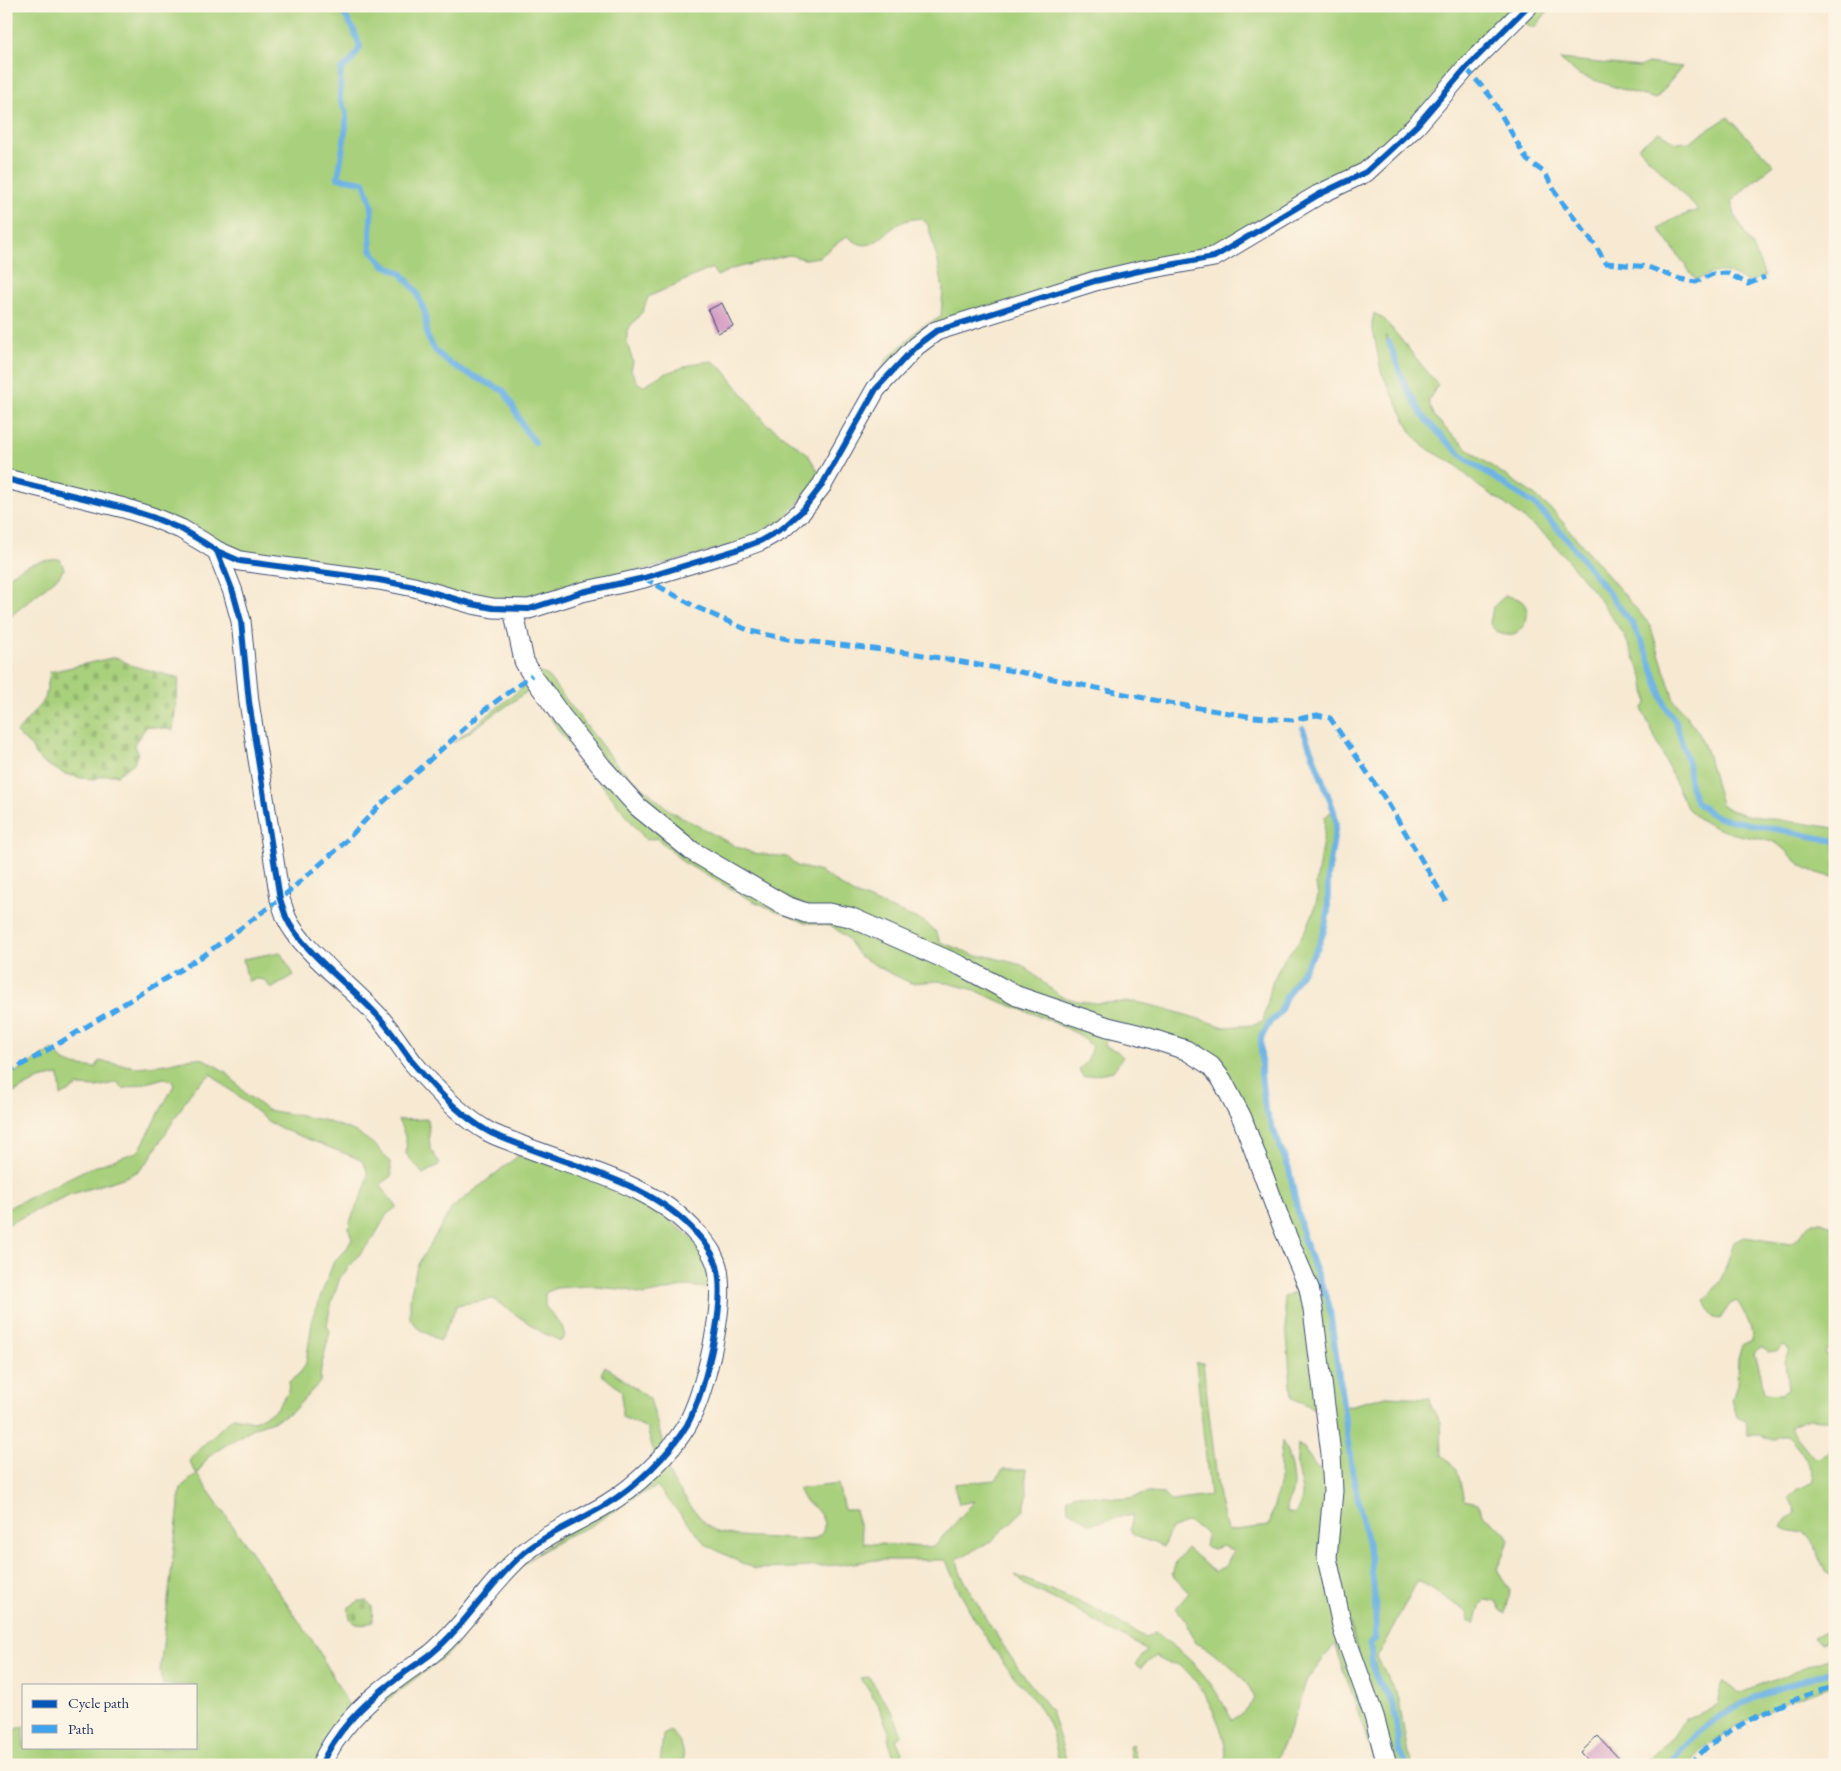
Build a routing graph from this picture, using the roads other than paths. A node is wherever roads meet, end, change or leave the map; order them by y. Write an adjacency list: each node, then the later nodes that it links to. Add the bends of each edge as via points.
1 (1528, 6): 4 (street, via 1466,68 1417,125 1366,172 1318,195 1214,257 1096,281 936,332 916,346 876,389 822,485 784,528 736,550 529,609)
2 (6, 479): 3 (street, via 152,516 188,533)
3 (217, 552): 4 (street, via 240,561 379,580 472,604); 5 (street, via 241,621 280,899 287,919 299,937 378,1015 430,1082 470,1118 488,1131 614,1180 659,1203 691,1227 705,1243 714,1255 719,1272 720,1293 712,1351 690,1418 667,1451 639,1480 608,1504 527,1550 500,1575 450,1638 379,1692 350,1721 329,1747)
4 (513, 609): 6 (street, via 524,661 562,717 638,807 692,851 786,906 806,913 850,917 961,966 1017,996 1186,1050 1211,1066 1222,1080 1242,1118 1309,1288 1331,1454 1333,1491 1327,1558 1343,1630 1374,1716)
5 (321, 1765)
6 (1387, 1765)

